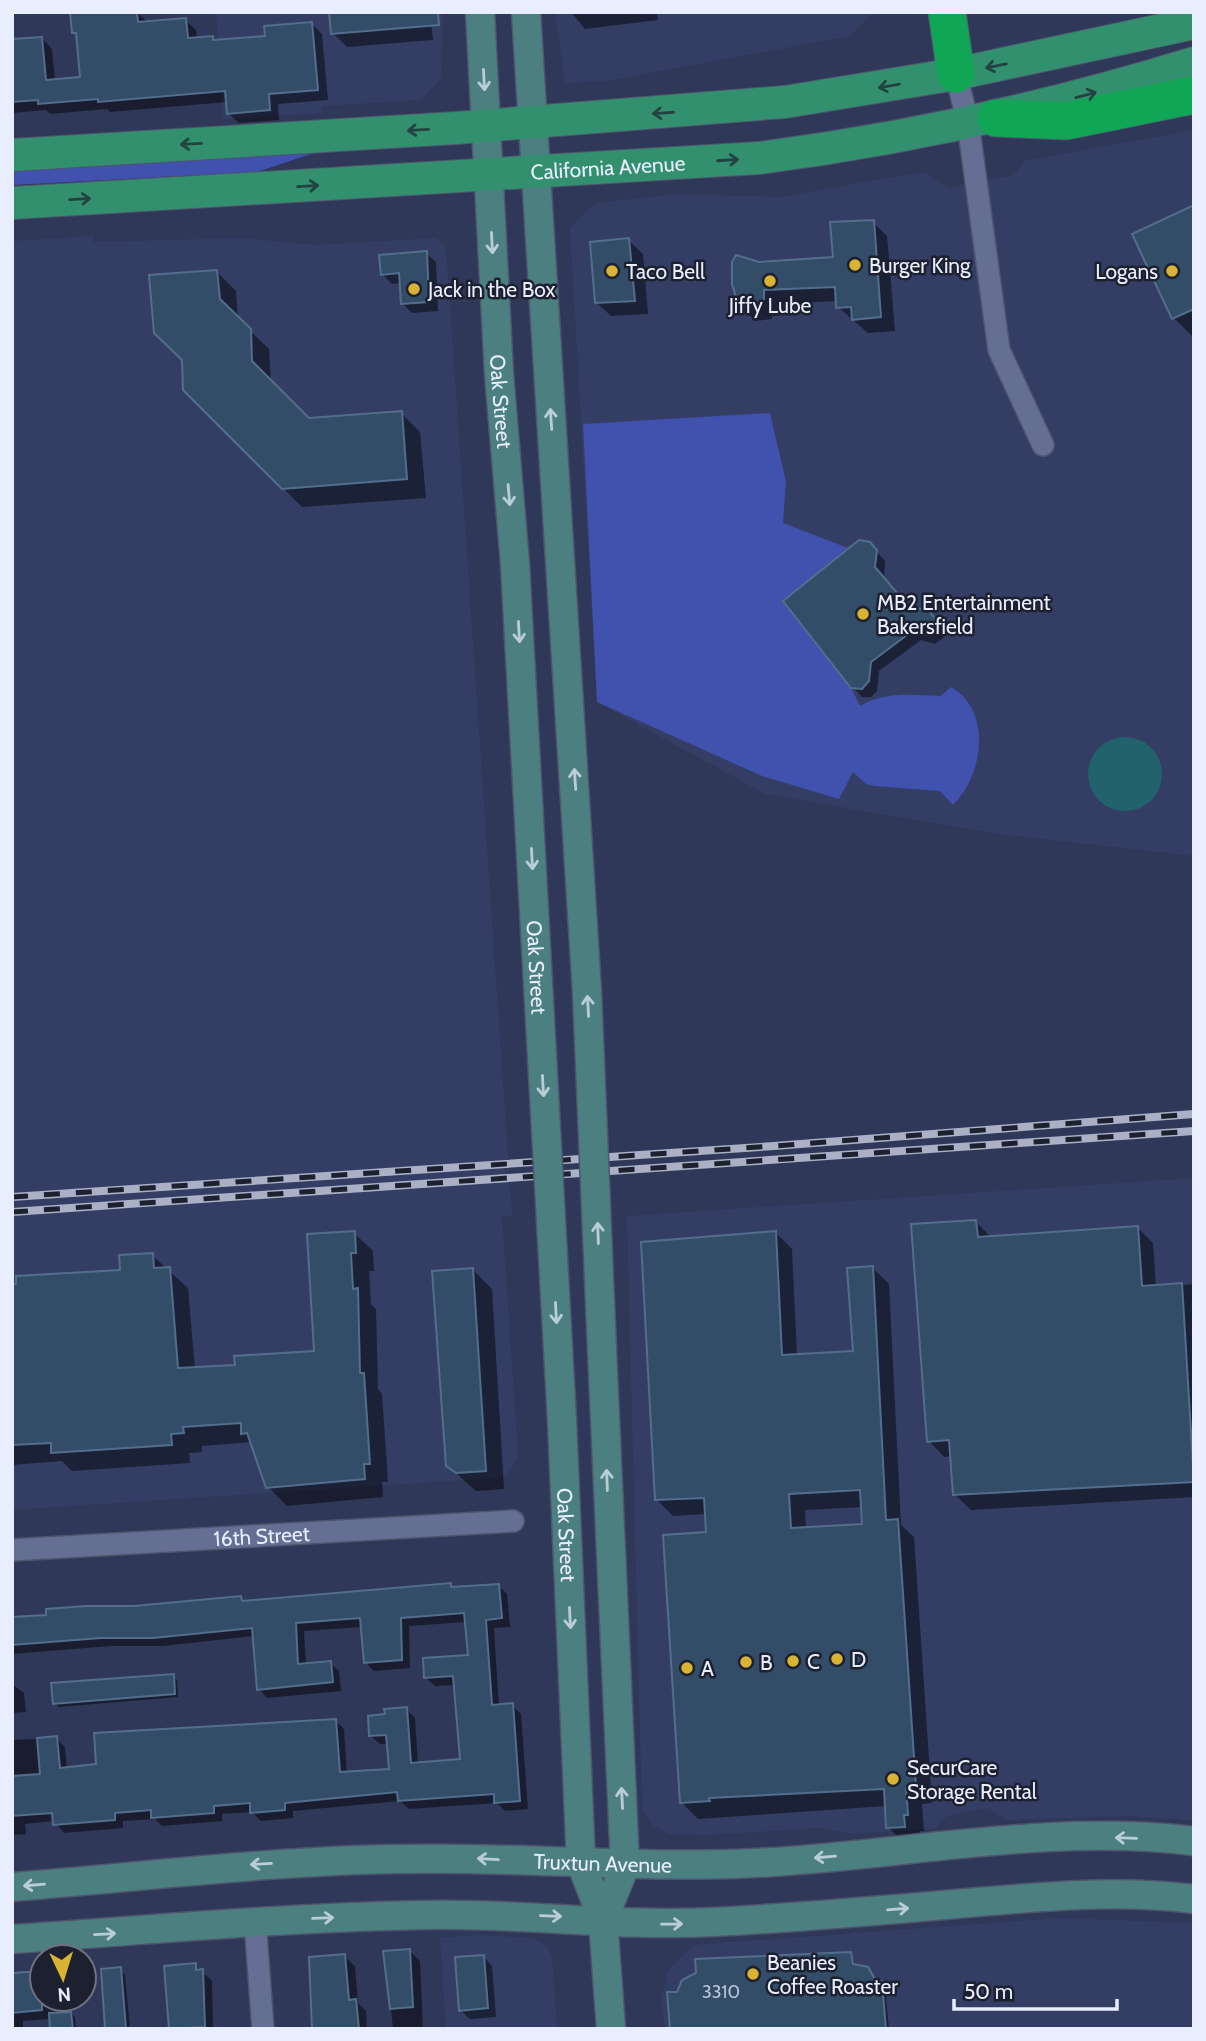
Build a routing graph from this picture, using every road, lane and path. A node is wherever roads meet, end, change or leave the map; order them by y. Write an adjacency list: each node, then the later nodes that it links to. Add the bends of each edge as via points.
1 (480, 12): 12 (main road, Oak Street, one-way to 12)
2 (526, 12): 10 (main road, Oak Street)
3 (947, 12): 8 (highway)
4 (1150, 12): 6 (main road, via 1084,31)
5 (1194, 23): 6 (main road)
6 (1036, 59): 8 (main road, one-way to 8)
7 (1194, 63): 11 (main road, California Avenue, one-way to 7)
8 (956, 75): 10 (main road, one-way to 10, via 785,102); 11 (street)
9 (1194, 95): 11 (highway, via 1066,121)
10 (534, 121): 12 (main road); 14 (main road, Oak Street)
11 (982, 121): 14 (main road, California Avenue, one-way to 11, via 759,158); 17 (street, via 999,350)
12 (486, 124): 13 (main road, one-way to 13); 15 (main road, Oak Street)
13 (12, 155)
14 (537, 173): 15 (main road, California Avenue); 22 (main road, Oak Street, one-way to 14, bridge, via 589,1019)
15 (489, 175): 16 (main road, California Avenue, one-way to 15); 21 (main road, Oak Street, one-way to 21, bridge, via 515,564)
16 (12, 203)
17 (1043, 446)
18 (513, 1521): 19 (street, 16th Street)
19 (12, 1550)
20 (1194, 1841): 22 (main road, Truxtun Avenue, one-way to 22, via 1075,1838 757,1863)
21 (581, 1863): 22 (main road, Truxtun Avenue); 24 (main road, Truxtun Avenue, one-way to 24, via 461,1858 252,1864); 27 (main road, Oak Street)
22 (625, 1866): 27 (main road, Oak Street)
23 (1194, 1880): 25 (main road)
24 (12, 1887)
25 (1117, 1894): 26 (main road); 27 (main road, one-way to 25, via 666,1924 775,1919)
26 (1194, 1899)
27 (603, 1920): 28 (main road, one-way to 27, via 448,1915); 31 (main road, Oak Street)
28 (255, 1921): 29 (main road, one-way to 28); 30 (street)
29 (12, 1940)
30 (263, 2029)
31 (611, 2029)

